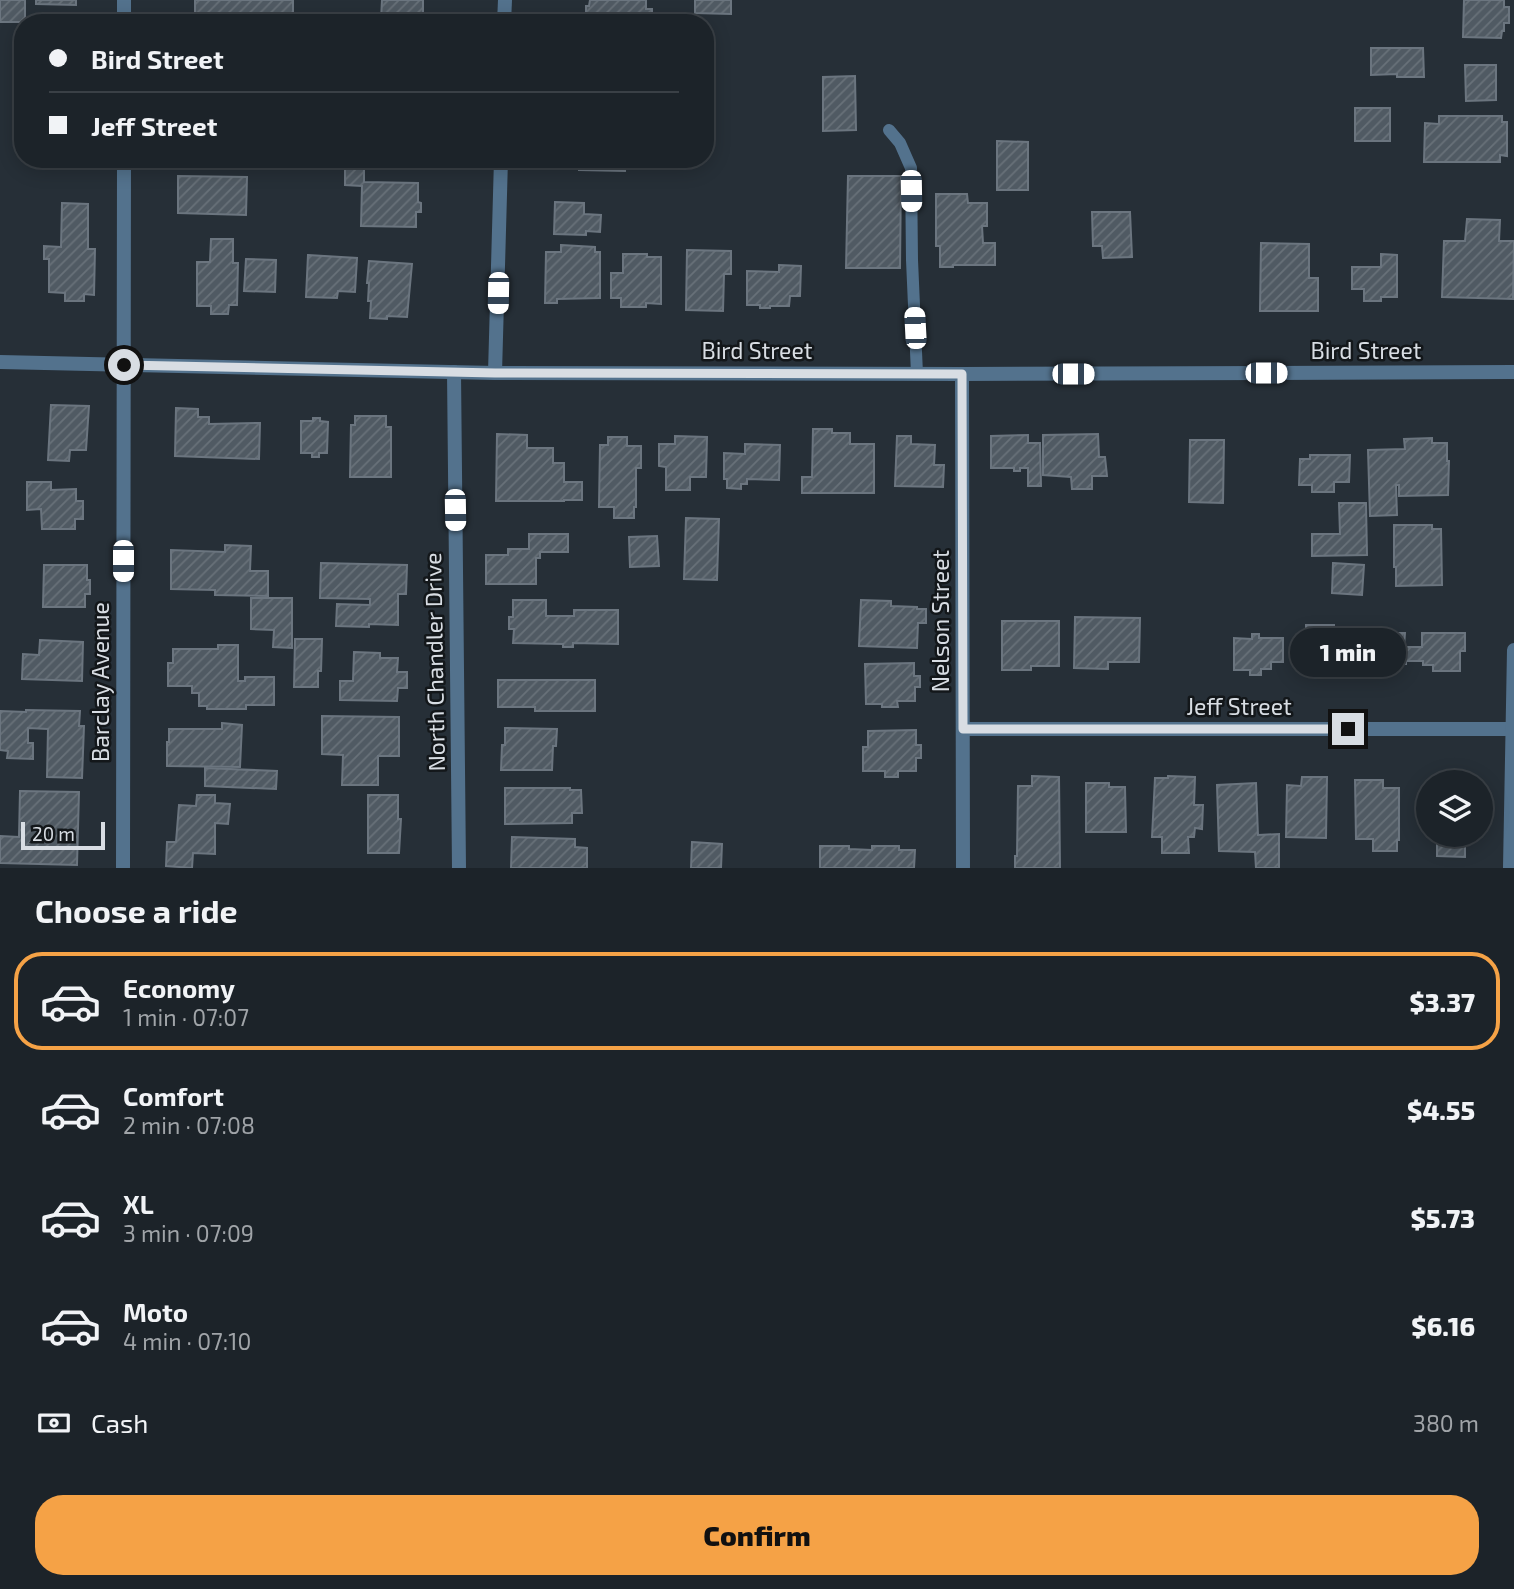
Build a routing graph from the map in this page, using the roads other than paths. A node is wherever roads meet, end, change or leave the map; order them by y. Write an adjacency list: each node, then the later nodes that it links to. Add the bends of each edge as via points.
1 (889, 130): 9 (lane, via 911,168)
2 (124, 168): 5 (street, Barclay Avenue)
3 (501, 168): 8 (street)
4 (0, 362): 5 (street, Bird Street)
5 (124, 365): 6 (street, Bird Street); 14 (street, Barclay Avenue)
6 (454, 372): 8 (street, Bird Street); 15 (street, North Chandler Drive)
7 (1514, 372): 10 (street, Bird Street)
8 (495, 373): 9 (street, Bird Street)
9 (917, 374): 10 (street, Bird Street)
10 (962, 374): 12 (street, Nelson Street)
11 (1514, 650): 13 (street)
12 (963, 729): 13 (street, Jeff Street); 16 (street, Nelson Street)
13 (1513, 729): 17 (street)
14 (123, 868)
15 (458, 868)
16 (963, 868)
17 (1510, 868)

